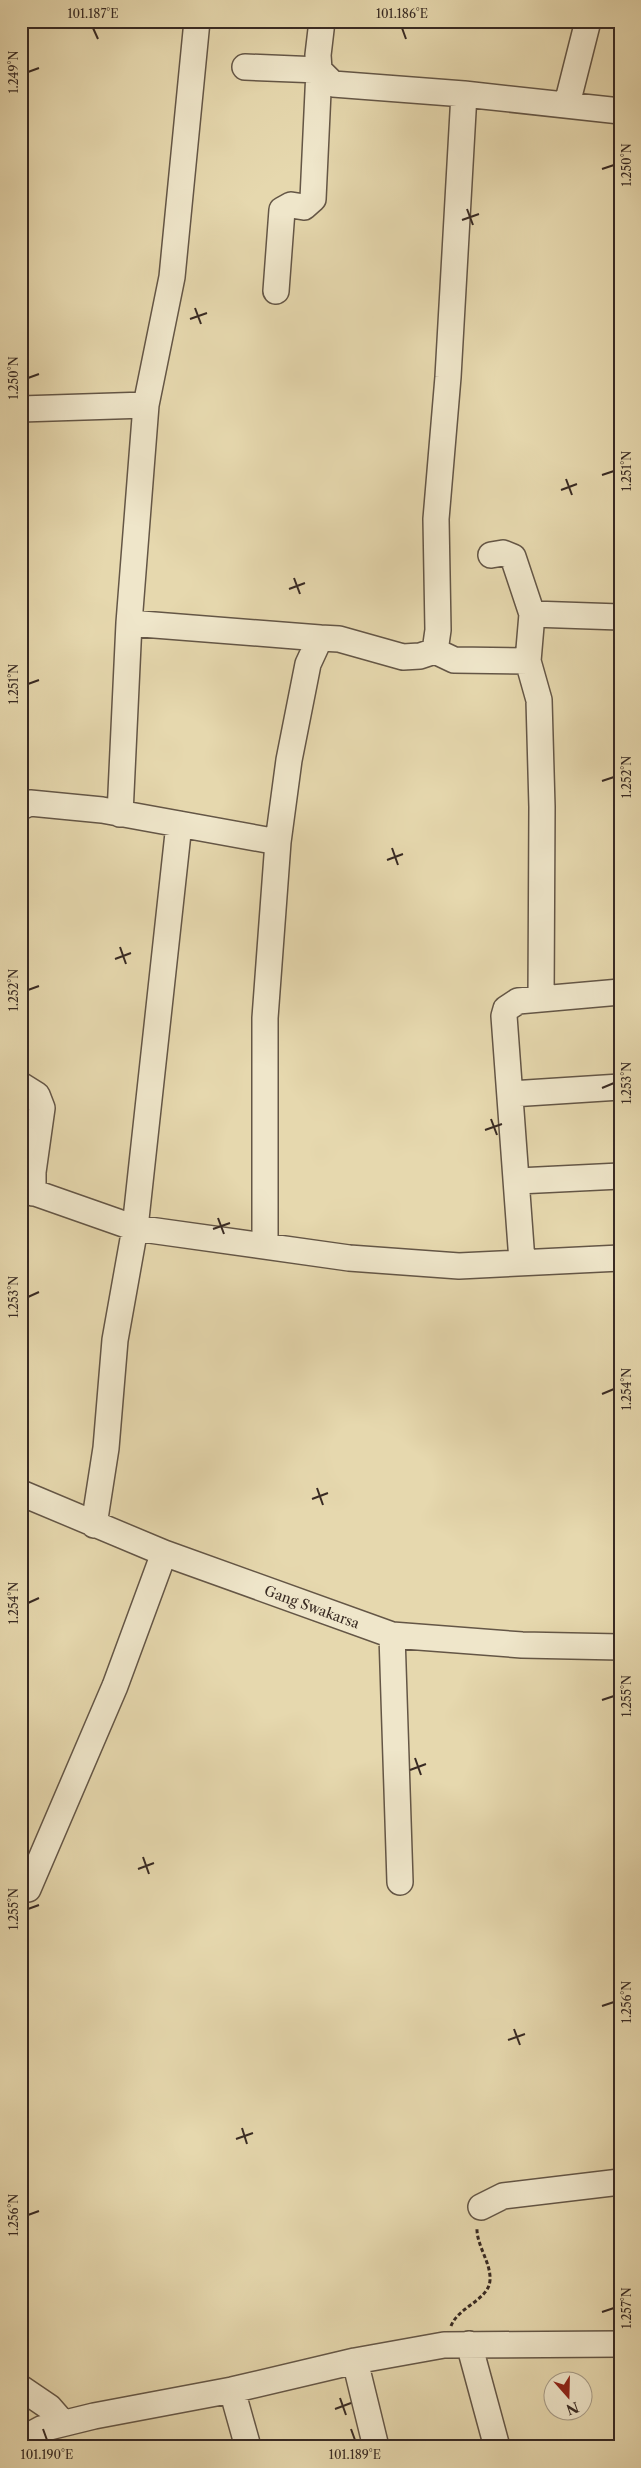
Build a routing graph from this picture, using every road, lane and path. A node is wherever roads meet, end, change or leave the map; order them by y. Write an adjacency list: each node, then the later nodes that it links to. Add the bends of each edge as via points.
1 (196, 21): 10 (street, via 172,277)
2 (322, 21): 5 (street)
3 (588, 21): 7 (street)
4 (245, 67): 5 (street)
5 (318, 70): 6 (street, via 333,84); 9 (street, via 313,199 304,206 290,205 282,210)
6 (464, 94): 7 (street); 17 (street, via 448,377 436,519 438,630)
7 (567, 104): 8 (street)
8 (620, 111)
9 (276, 291)
10 (146, 404): 11 (street); 15 (street)
11 (21, 409)
12 (491, 555): 13 (street, via 503,553 513,557)
13 (532, 614): 14 (street); 18 (street)
14 (620, 617)
15 (129, 623): 16 (street); 20 (street)
16 (320, 638): 17 (street, via 339,639 403,657); 22 (street, via 308,664 289,760)
17 (435, 651): 18 (street, via 454,660)
18 (528, 661): 24 (street, via 539,700)
19 (21, 807): 20 (street, via 30,803)
20 (120, 814): 21 (street)
21 (179, 824): 22 (street); 31 (street)
22 (278, 842): 32 (street, via 265,1018)
23 (620, 992): 24 (street)
24 (541, 998): 27 (street, via 518,1001 506,1009)
25 (21, 1085): 30 (street, via 38,1095 42,1108 33,1172)
26 (620, 1087): 27 (street)
27 (511, 1094): 29 (street)
28 (620, 1176): 29 (street)
29 (518, 1181): 34 (street)
30 (27, 1190): 31 (street)
31 (135, 1228): 32 (street); 36 (street, via 115,1340 106,1448)
32 (265, 1245): 34 (street, via 349,1258 459,1266)
33 (620, 1258): 34 (street)
34 (522, 1261)
35 (21, 1493): 36 (street, Gang Swakarsa)
36 (94, 1525): 37 (street, Gang Swakarsa)
37 (164, 1552): 38 (street, Gang Swakarsa); 41 (street, via 115,1686)
38 (392, 1635): 39 (street, Gang Swakarsa, via 522,1645); 40 (street)
39 (620, 1647)
40 (400, 1882)
41 (28, 1889)
42 (620, 2182): 43 (street, via 503,2196)
43 (482, 2207): 46 (path, via 477,2231 490,2281 484,2293 455,2317)
44 (469, 2344): 45 (street); 46 (street); 54 (street)
45 (620, 2344)
46 (444, 2345): 47 (street)
47 (356, 2361): 49 (street); 53 (street)
48 (21, 2388): 50 (street, via 49,2407)
49 (232, 2390): 50 (street); 52 (street)
50 (63, 2423): 51 (street)
51 (26, 2442)
52 (248, 2447)
53 (376, 2447)
54 (496, 2447)

